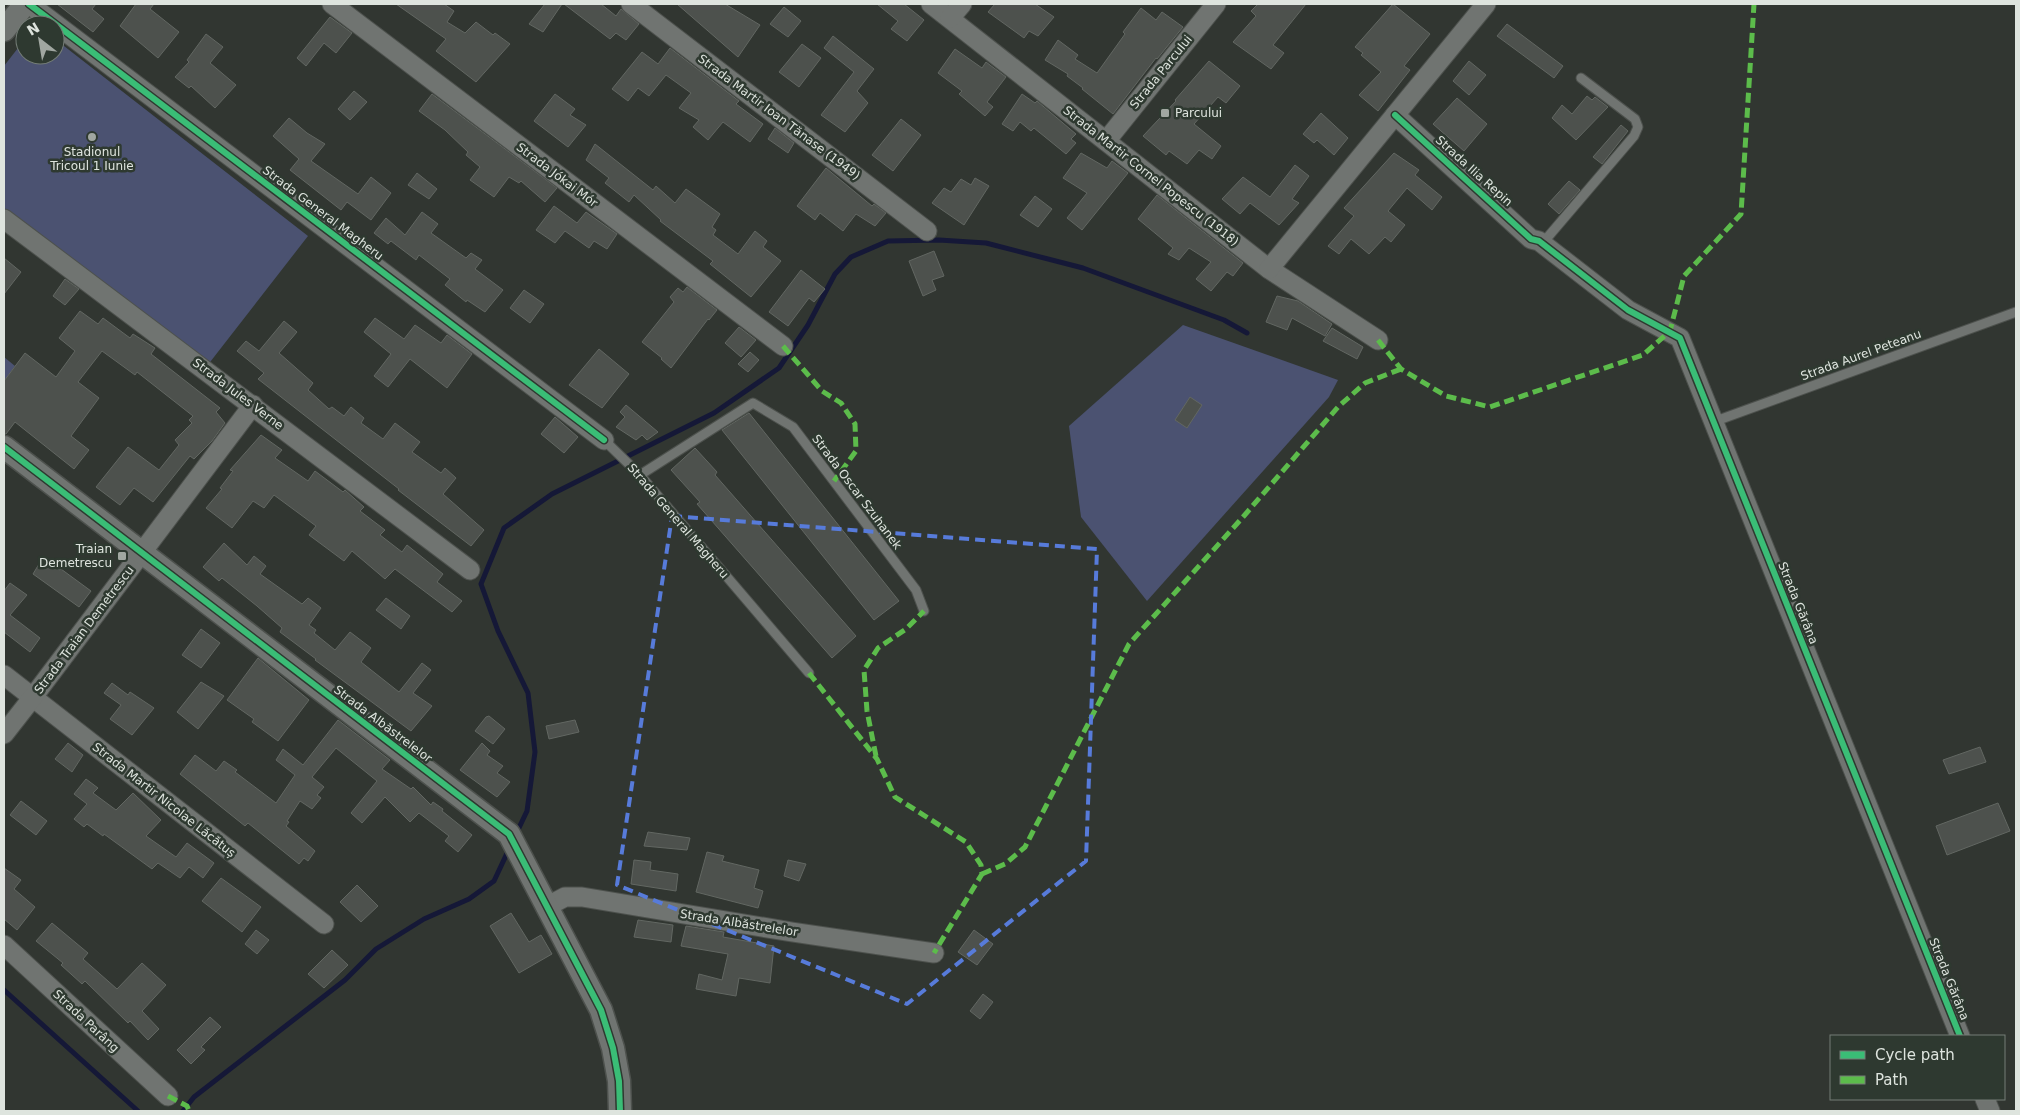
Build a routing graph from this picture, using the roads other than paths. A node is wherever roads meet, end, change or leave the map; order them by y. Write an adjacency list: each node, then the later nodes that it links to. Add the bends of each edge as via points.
1 (24, 4): 9 (street)
2 (29, 4): 22 (street, Strada General Magheru)
3 (332, 4): 19 (street, Strada Jókai Mór)
4 (631, 4): 14 (street, Strada Martir Ioan Tănase (1949))
5 (931, 4): 8 (street, Strada Martir Cornel Popescu (1918))
6 (1216, 4): 12 (street, Strada Parcului)
7 (1486, 4): 11 (street)
8 (956, 11): 12 (street, Strada Martir Cornel Popescu (1918))
9 (4, 30)
10 (1582, 78): 15 (lane, via 1635,119 1638,127 1634,136 1547,238)
11 (1395, 114): 15 (street, Strada Ilia Repin); 16 (street)
12 (1106, 141): 16 (street, Strada Martir Cornel Popescu (1918))
13 (4, 219): 20 (street, Strada Jules Verne)
14 (927, 231)
15 (1539, 241): 21 (street, Strada Gărâna, via 1628,310 1680,338)
16 (1269, 269): 18 (street, Strada Martir Cornel Popescu (1918))
17 (2016, 312): 21 (lane, Strada Aurel Peteanu)
18 (1378, 340)
19 (783, 346)
20 (253, 405): 25 (street, Strada Traian Demetrescu); 26 (street, Strada Jules Verne)
21 (1713, 422): 36 (street, Strada Gărâna)
22 (604, 440): 24 (lane, Strada General Magheru)
23 (4, 447): 25 (street, Strada Albăstrelelor)
24 (640, 475): 27 (lane, Strada Oscar Szuhanek, via 753,403 793,427 916,590); 28 (lane, Strada General Magheru)
25 (142, 553): 30 (street, Strada Traian Demetrescu); 32 (street, Strada Albăstrelelor, via 509,834)
26 (470, 570)
27 (924, 611)
28 (809, 673)
29 (4, 675): 30 (street, Strada Martir Nicolae Lăcătuș)
30 (33, 697): 31 (street, Strada Traian Demetrescu); 33 (street, Strada Martir Nicolae Lăcătuș)
31 (4, 734)
32 (546, 907): 35 (street, Strada Albăstrelelor, via 565,897 582,897); 38 (street, Strada Albăstrelelor, via 601,1010 614,1048 620,1080)
33 (324, 924)
34 (4, 946): 37 (street, Strada Parâng)
35 (934, 953)
36 (1960, 1035)
37 (168, 1096)
38 (620, 1111)

